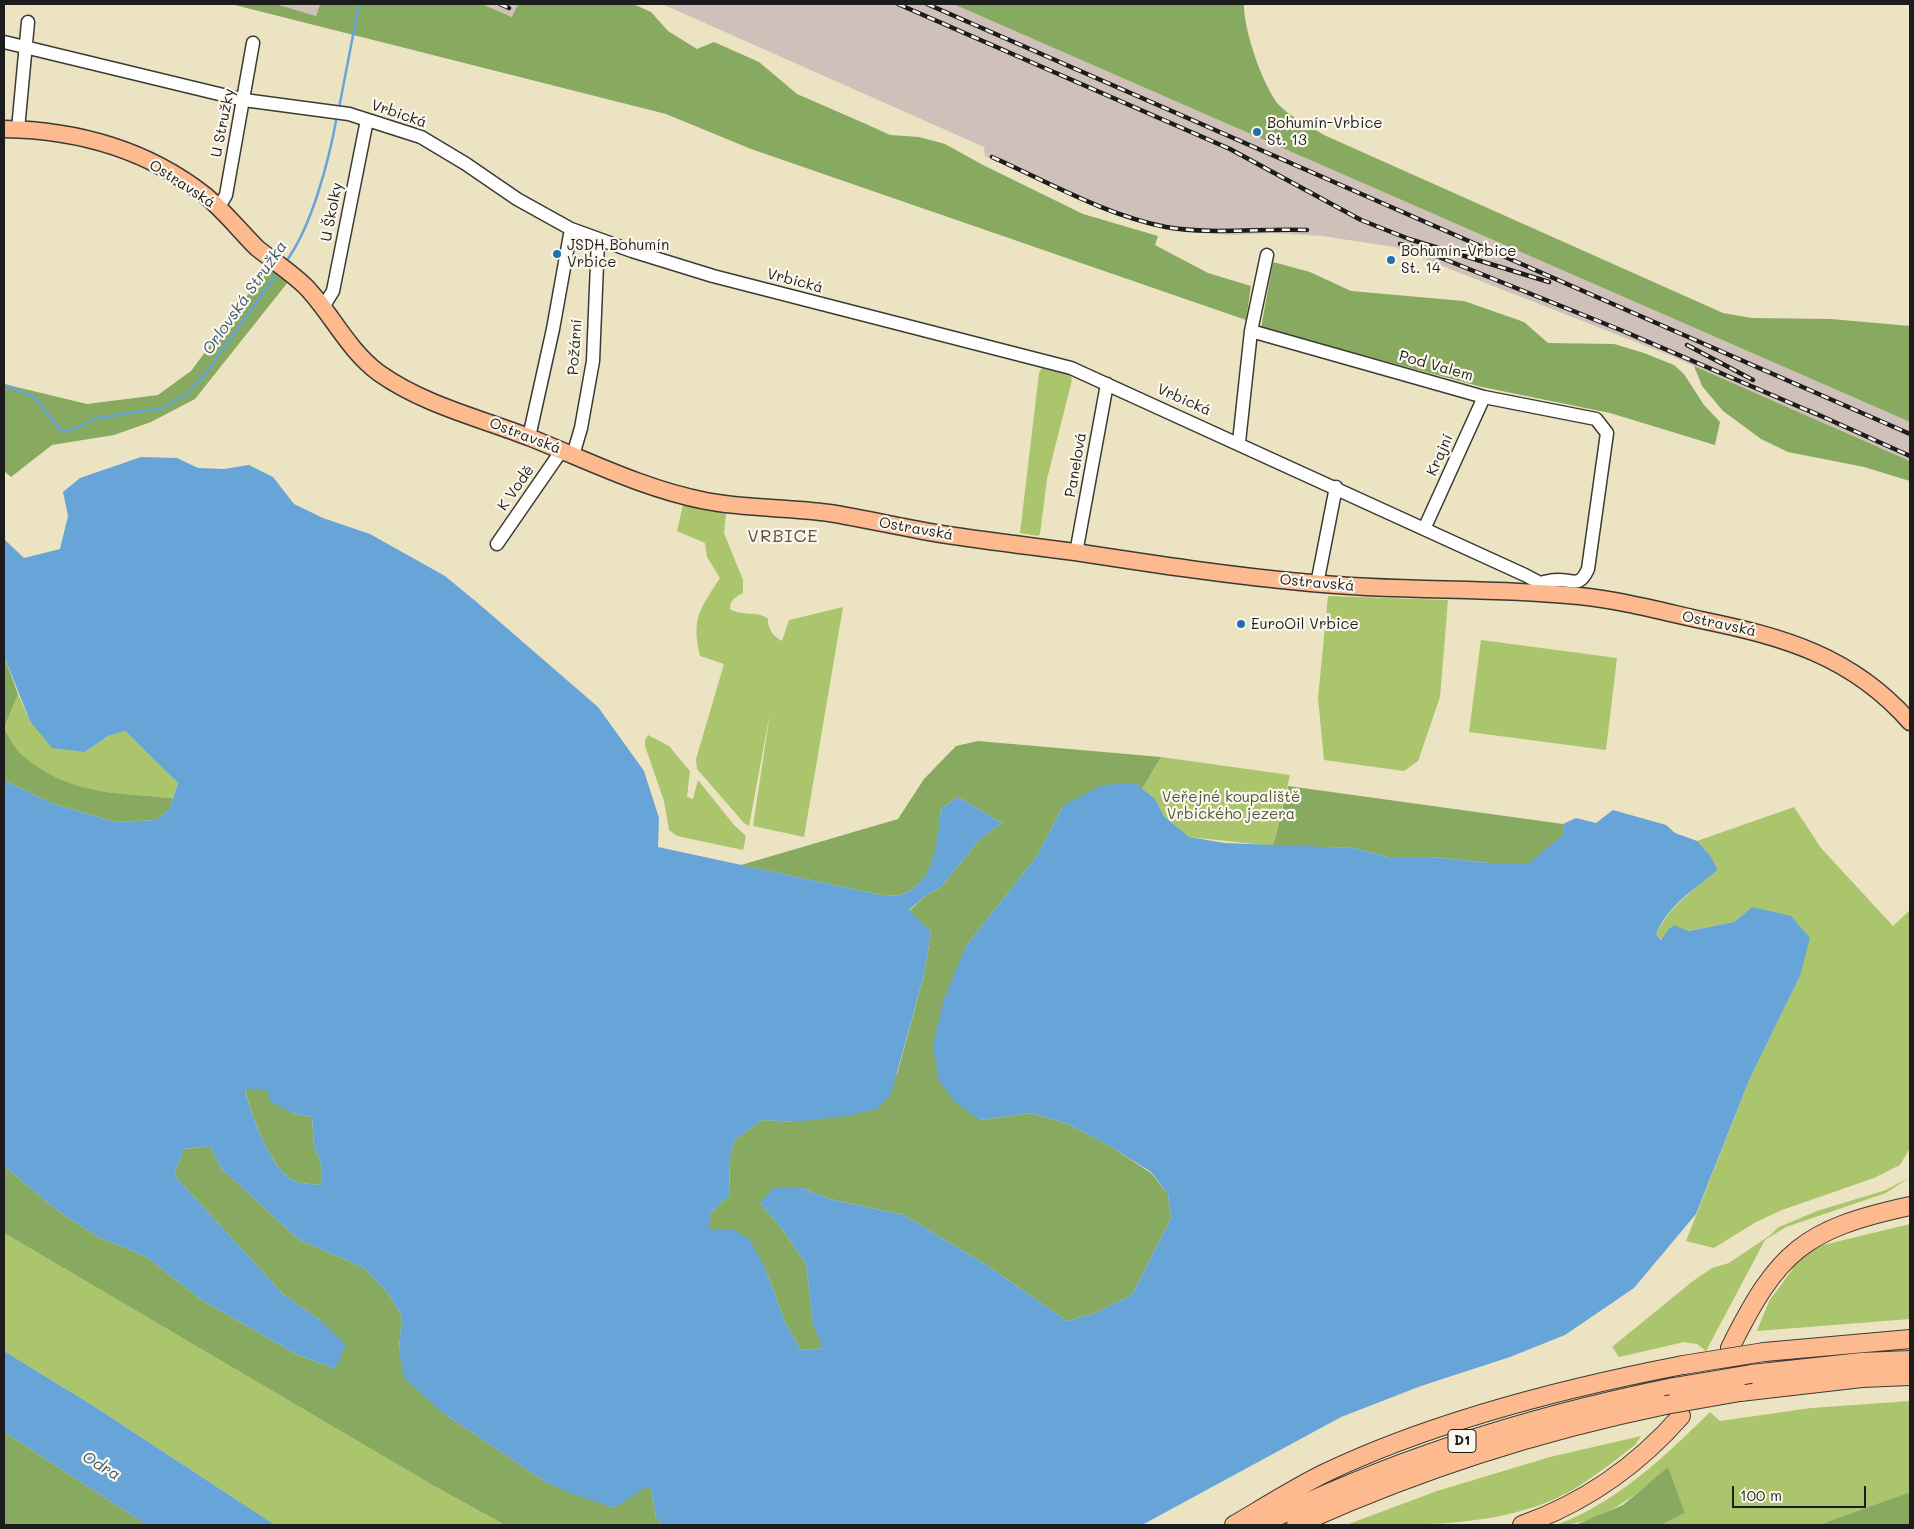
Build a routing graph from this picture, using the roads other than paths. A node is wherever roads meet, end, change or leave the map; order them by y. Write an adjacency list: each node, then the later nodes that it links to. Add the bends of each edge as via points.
1 (28, 22): 4 (street)
2 (4, 42): 4 (street, Vrbická)
3 (253, 42): 5 (street, U Stružky)
4 (24, 46): 5 (street, Vrbická); 7 (street)
5 (244, 100): 6 (street, Vrbická, via 349,114); 8 (street, U Stružky, via 226,194)
6 (367, 120): 9 (street, Vrbická, via 421,137 517,199); 12 (street, U Školky, via 333,291)
7 (11, 129): 8 (main road, Ostravská, via 69,135 116,147 176,176)
8 (219, 207): 12 (main road, Ostravská)
9 (571, 229): 10 (street, Vrbická); 16 (street, Požární)
10 (598, 240): 14 (street, Vrbická, via 748,285 1071,368); 18 (street, Požární, via 593,360 581,428)
11 (1267, 255): 13 (street)
12 (323, 307): 16 (main road, Ostravská, via 351,347 394,383 425,399)
13 (1251, 331): 15 (street, Pod Valem); 17 (street)
14 (1107, 384): 17 (street, Vrbická); 22 (street, Panelová)
15 (1484, 397): 20 (street, Krajní); 24 (street, Pod Valem, via 1596,419 1604,425 1607,433 1588,569 1578,582 1557,580)
16 (529, 437): 18 (main road, Ostravská)
17 (1238, 442): 19 (street, Vrbická)
18 (567, 453): 21 (street, K Vodě); 22 (main road, Ostravská, via 647,486 706,501 753,508 807,510 950,535)
19 (1336, 487): 20 (street, Vrbická); 23 (street)
20 (1426, 528): 24 (street, Vrbická)
21 (497, 544)
22 (1076, 552): 23 (main road, Ostravská)
23 (1318, 584): 24 (main road, Ostravská)
24 (1539, 588): 25 (main road, Ostravská, via 1751,630 1800,645 1862,678 1882,692)
25 (1910, 722)
26 (1910, 1206): 28 (highway, via 1836,1226 1802,1244 1767,1282 1747,1312)
27 (1910, 1339): 32 (highway, bridge, via 1764,1352 1683,1365 1521,1402 1387,1447 1323,1474)
28 (1730, 1348)
29 (1910, 1360): 33 (highway, D1, bridge, via 1751,1374 1597,1403 1475,1437 1365,1476)
30 (1910, 1376): 34 (highway, D1, bridge, via 1862,1378 1740,1392 1608,1417 1481,1452 1372,1491)
31 (1681, 1416): 35 (highway, via 1640,1456 1599,1489)
32 (1234, 1525)
33 (1260, 1525)
34 (1296, 1525)
35 (1522, 1525)

